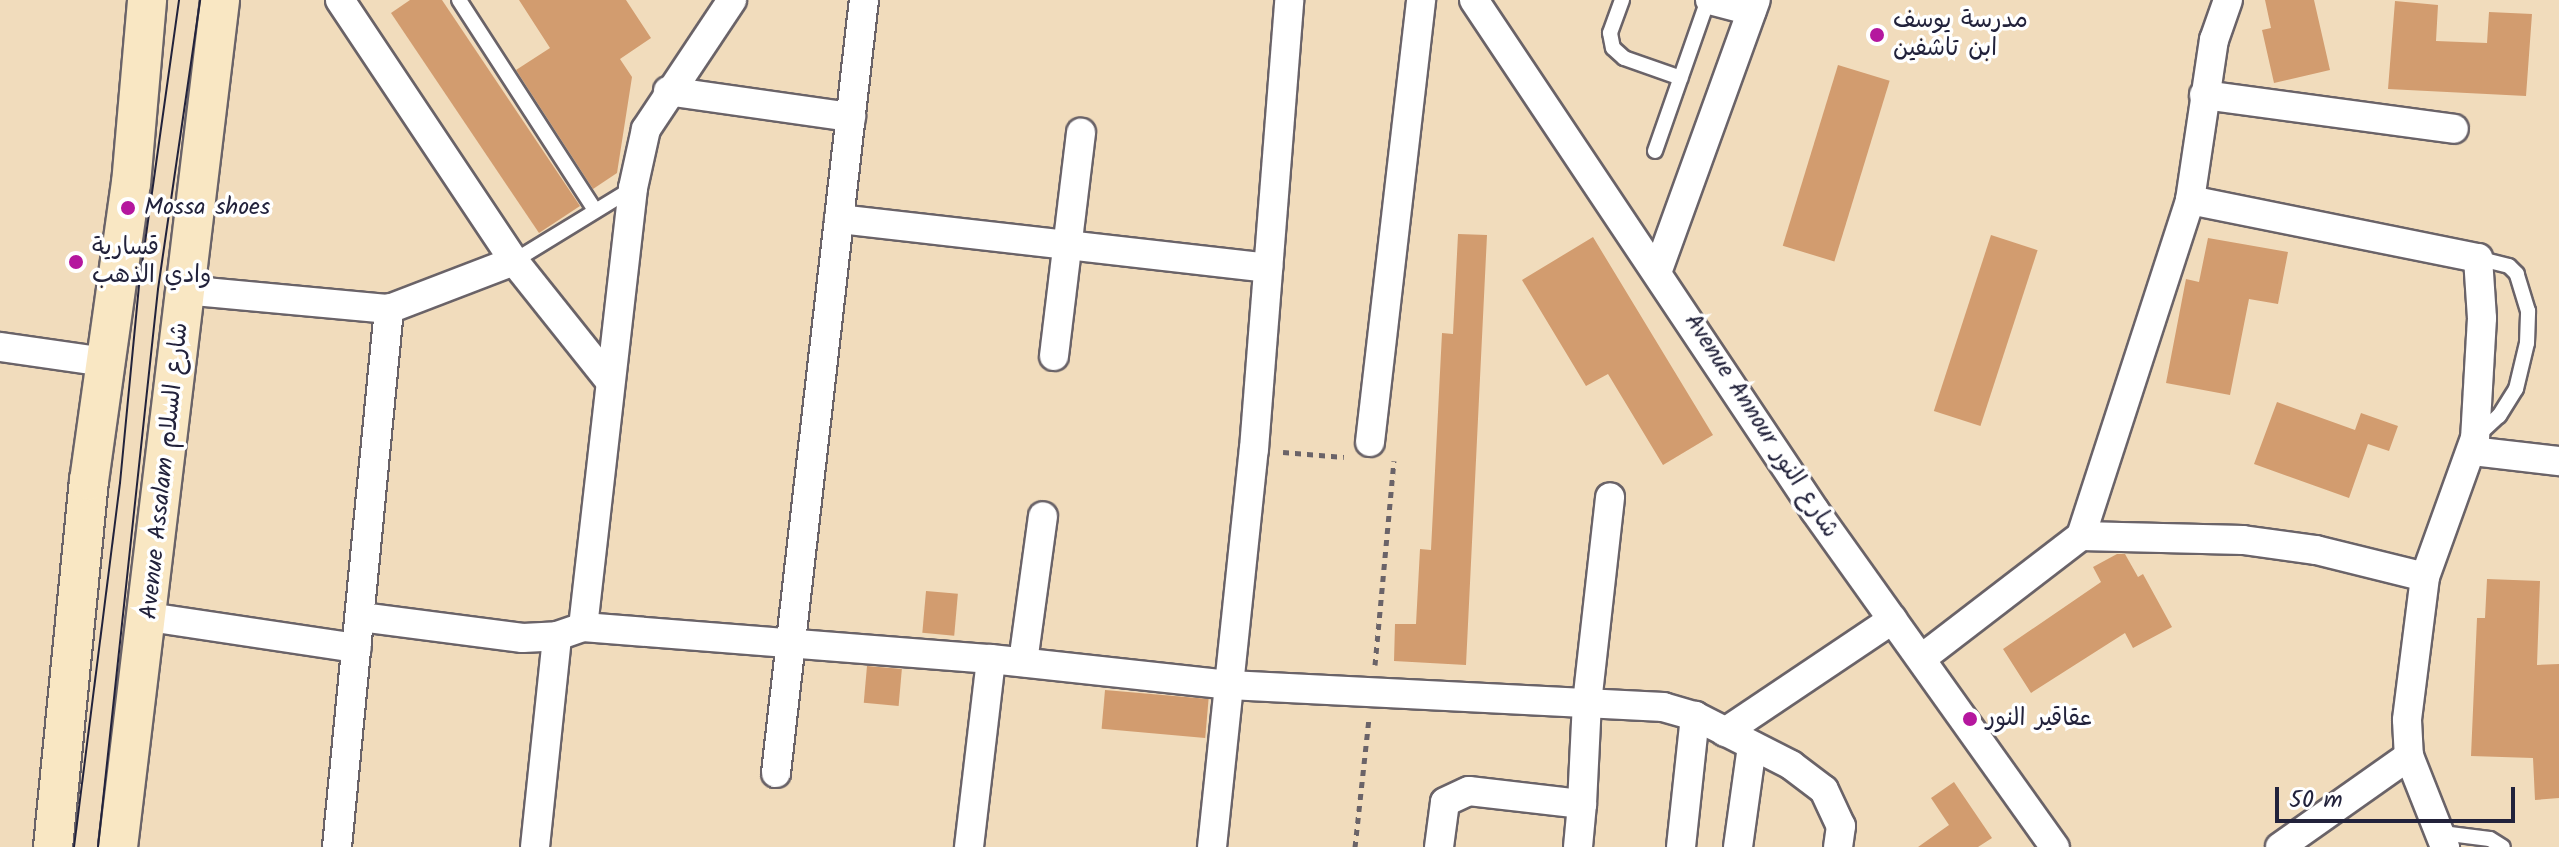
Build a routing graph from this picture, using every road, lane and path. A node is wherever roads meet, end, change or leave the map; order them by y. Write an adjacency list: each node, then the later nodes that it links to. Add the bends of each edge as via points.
1 (147, 0): 34 (main road, via 131,184)
2 (220, 0): 30 (main road, Avenue Assalam شارع السلام)
3 (340, 0): 27 (street)
4 (459, 0): 23 (lane)
5 (732, 0): 15 (street)
6 (864, 0): 17 (street)
7 (1289, 0): 28 (street)
8 (1421, 0): 38 (street)
9 (1474, 0): 29 (street, Avenue Annour شارع النور)
10 (1622, 0): 14 (lane, via 1610,33 1613,48 1624,58)
11 (1709, 0): 13 (street); 14 (lane)
12 (2228, 0): 16 (street)
13 (1754, 6): 29 (street)
14 (1681, 78): 20 (lane)
15 (668, 91): 17 (street); 21 (street, via 646,129)
16 (2204, 95): 18 (street); 22 (street)
17 (851, 117): 24 (street)
18 (2454, 129)
19 (1081, 133): 25 (street)
20 (1655, 151)
21 (633, 188): 23 (lane); 35 (street)
22 (2190, 200): 26 (street); 42 (street)
23 (594, 209): 27 (lane)
24 (839, 219): 25 (street); 48 (street)
25 (1065, 248): 28 (street); 33 (street)
26 (2478, 258): 36 (street, via 2482,318); 36 (lane, via 2509,266 2517,274 2528,311 2516,389)
27 (514, 261): 31 (street); 35 (street)
28 (1268, 268): 37 (street)
29 (1658, 270): 46 (street, Avenue Annour شارع النور, via 1815,511)
30 (184, 290): 31 (street); 44 (main road, Avenue Assalam شارع السلام)
31 (389, 309): 45 (street)
32 (0, 347): 34 (street)
33 (1054, 356)
34 (106, 362): 64 (main road)
35 (609, 380): 47 (street)
36 (2473, 444): 39 (street); 43 (street)
37 (1254, 449): 38 (path); 53 (street)
38 (1369, 453): 54 (path, via 1395,461)
39 (2559, 461)
40 (1610, 497): 55 (street)
41 (1043, 516): 52 (street)
42 (2081, 536): 43 (street, via 2243,540 2316,550); 50 (street)
43 (2425, 577): 59 (street, via 2407,720)
44 (149, 617): 49 (street); 65 (main road, Avenue Assalam شارع السلام)
45 (361, 617): 47 (street, via 523,638); 49 (street)
46 (1893, 619): 50 (street, Avenue Annour شارع النور); 57 (street)
47 (570, 631): 48 (street); 67 (street)
48 (787, 644): 51 (street); 60 (street)
49 (357, 648): 66 (street)
50 (1922, 658): 75 (street, Avenue Annour شارع النور)
51 (991, 659): 52 (street); 68 (street)
52 (1023, 662): 53 (street)
53 (1229, 685): 54 (street); 69 (street)
54 (1372, 695): 55 (street); 70 (path)
55 (1587, 703): 56 (street, via 1663,707); 61 (street)
56 (1695, 716): 57 (street); 73 (street)
57 (1725, 732): 58 (street)
58 (1752, 746): 62 (street, via 1824,790); 74 (street)
59 (2409, 756): 63 (street); 76 (street)
60 (776, 773)
61 (1582, 804): 71 (street, via 1460,792 1443,808); 72 (street)
62 (1846, 840)
63 (2444, 840): 77 (lane, via 2490,839)
64 (53, 847)
65 (118, 847)
66 (337, 847)
67 (535, 847)
68 (969, 847)
69 (1212, 847)
70 (1355, 847)
71 (1439, 847)
72 (1578, 847)
73 (1681, 847)
74 (1738, 847)
75 (2055, 847)
76 (2280, 847)
77 (2503, 847)

